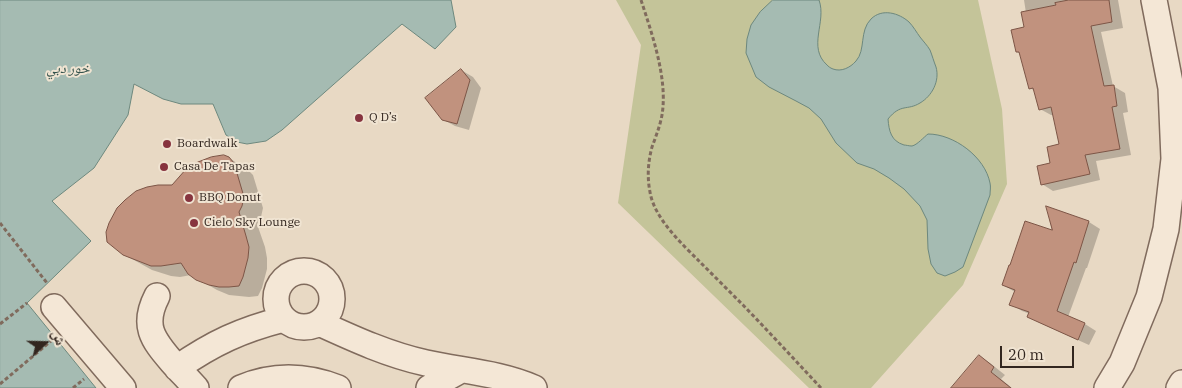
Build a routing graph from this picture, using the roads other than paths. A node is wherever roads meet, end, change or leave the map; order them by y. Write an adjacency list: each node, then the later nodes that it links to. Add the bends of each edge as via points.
1 (1154, 0): 15 (lane, via 1171,97 1174,159 1166,229 1149,297 1122,363)
2 (157, 296): 6 (lane, via 149,319 151,331 155,342)
3 (54, 307): 9 (lane)
4 (284, 319): 5 (lane, via 301,327); 5 (lane, via 278,310 277,291 288,276 307,272 316,274 330,288 331,308); 6 (lane, via 217,342)
5 (319, 323): 7 (lane, via 388,352)
6 (177, 368): 10 (lane)
7 (461, 370): 13 (lane); 14 (lane, via 495,375)
8 (1182, 383): 16 (lane)
9 (123, 388)
10 (196, 388)
11 (241, 388): 12 (lane, via 276,378 300,378)
12 (338, 388)
13 (429, 388)
14 (534, 388)
15 (1107, 388)
16 (1179, 388)

